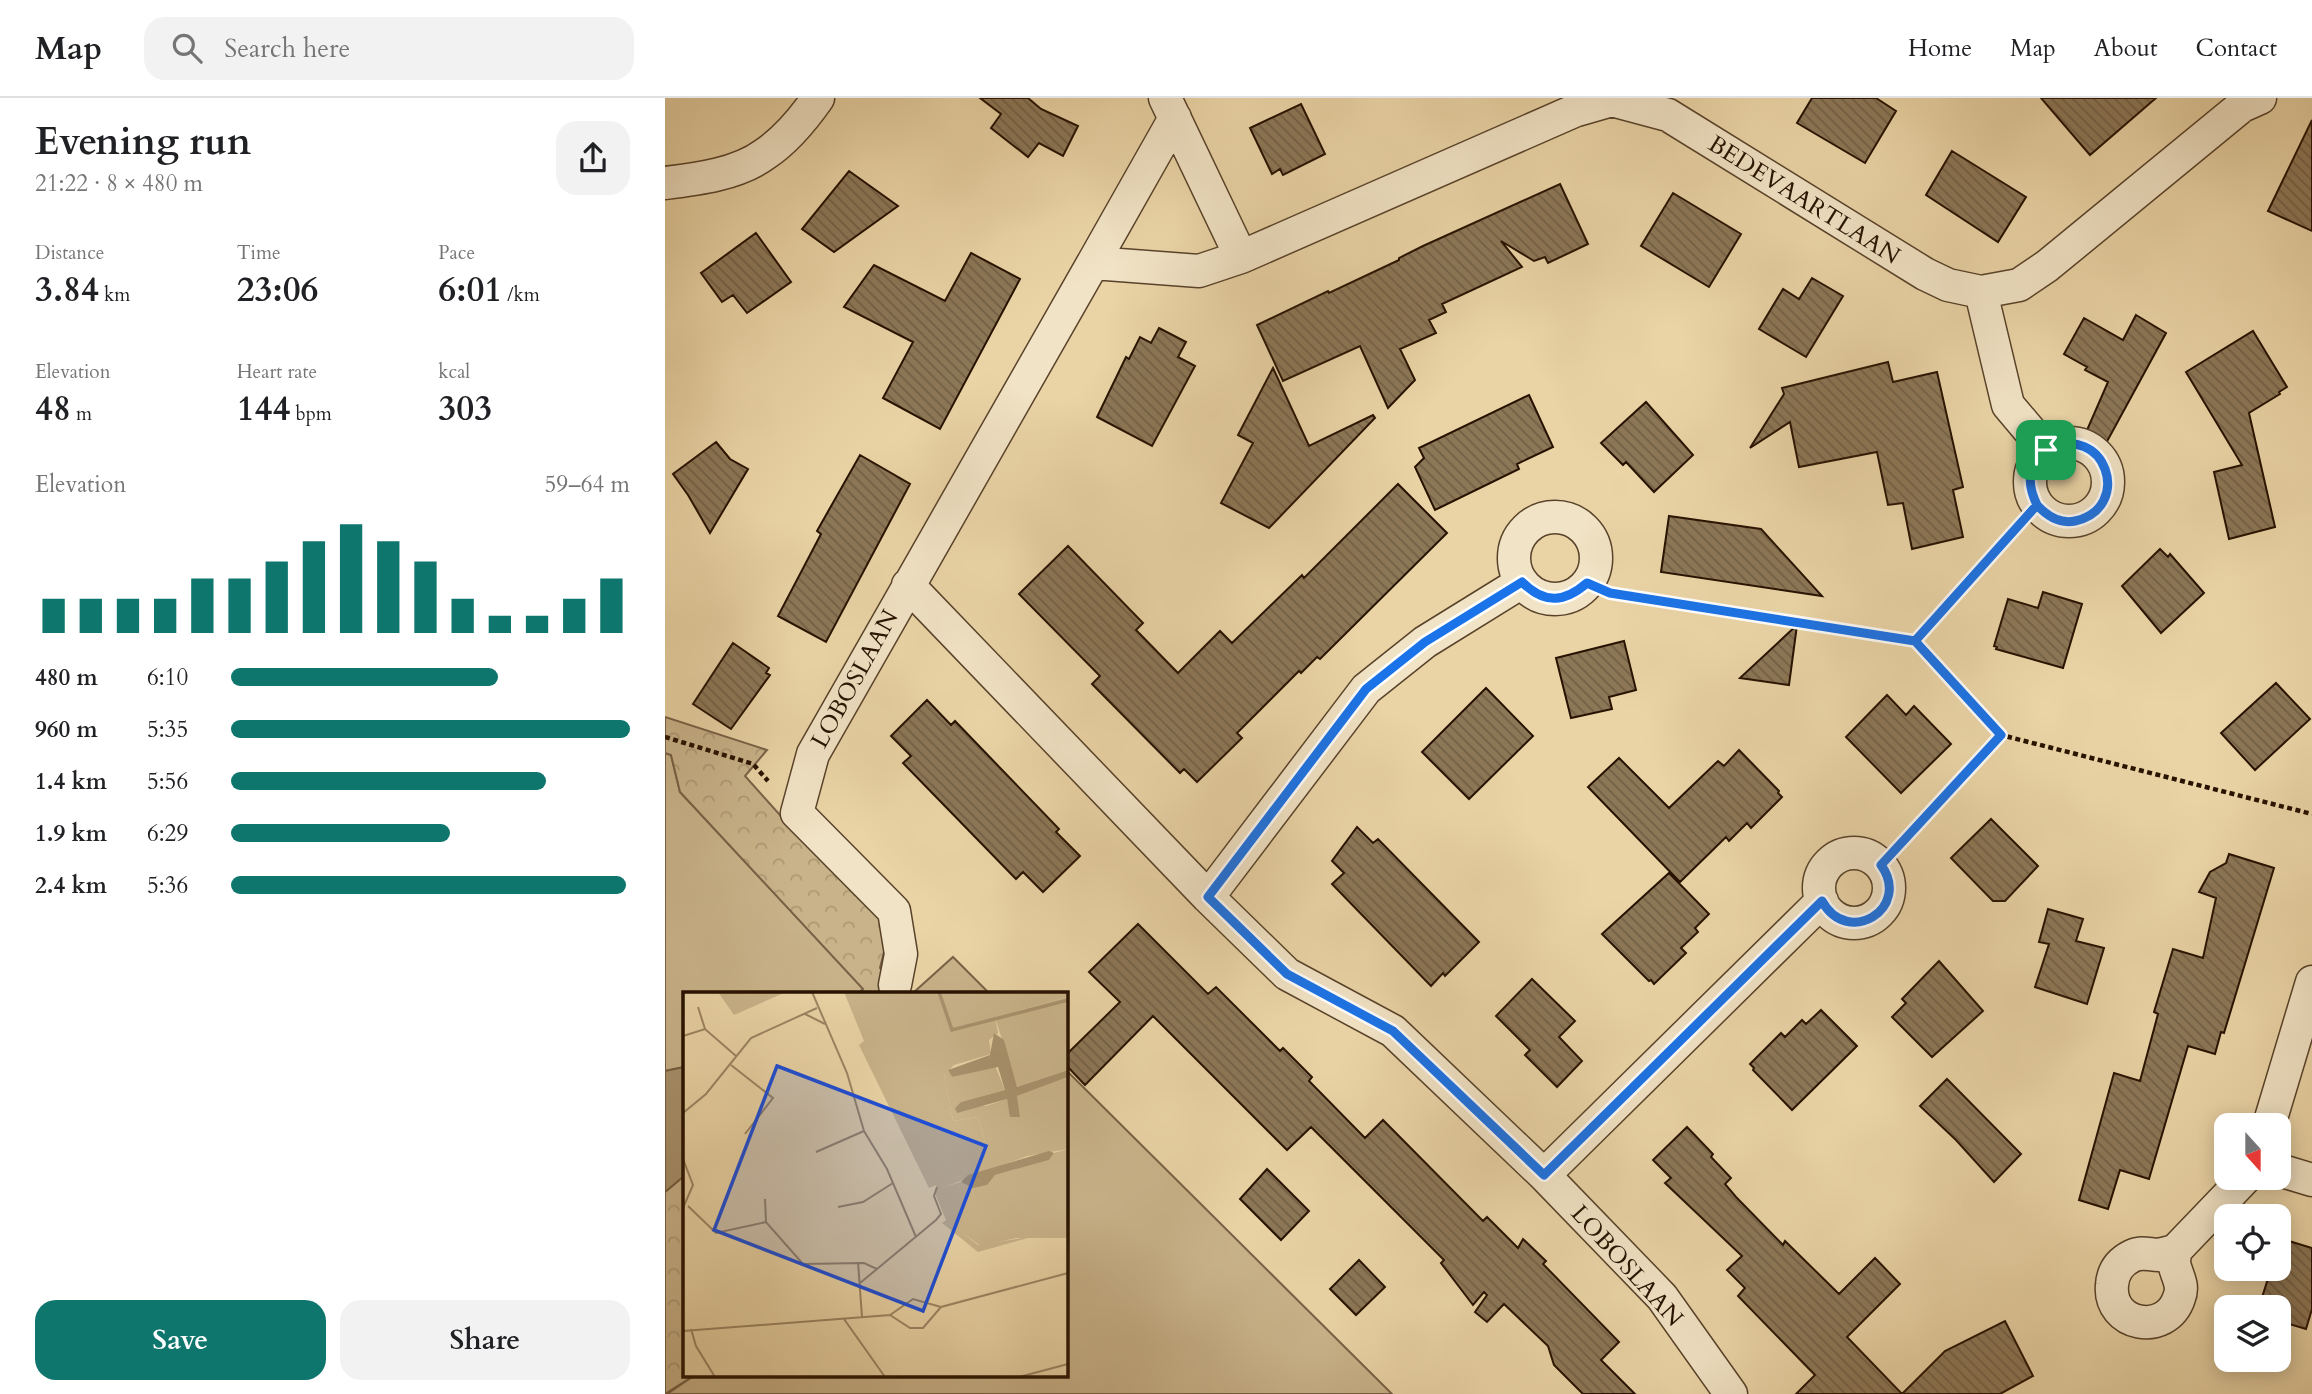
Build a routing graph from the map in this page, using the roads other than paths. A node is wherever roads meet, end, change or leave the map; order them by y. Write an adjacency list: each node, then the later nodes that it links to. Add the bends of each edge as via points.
1 (818, 98): 4 (street, via 765,155 699,179)
2 (2260, 98): 7 (street, BEDEVAARTLAAN, via 2242,106 2047,266 2019,285)
3 (1170, 108): 5 (street, LOBOSLAAN); 6 (street, LOBOSLAAN)
4 (665, 183)
5 (1241, 257): 6 (street, via 1199,271); 7 (street, BEDEVAARTLAAN, via 1574,111 1612,100 1668,115 1925,274)
6 (1093, 262): 10 (street, LOBOSLAAN)
7 (1981, 292): 8 (street, via 2008,405)
8 (2046, 450): 8 (street, via 2057,444 2081,445 2104,464 2108,492 2101,506 2085,519 2058,520 2037,505 2030,480 2034,463)
9 (1522, 582): 9 (street, via 1514,556 1525,531 1550,517 1584,528 1596,555 1587,583 1572,596 1554,599 1540,596); 11 (street, via 1425,642 1366,689)
10 (908, 585): 11 (street, LOBOSLAAN); 14 (street, LOBOSLAAN, via 813,754 797,813 894,911 901,954)
11 (1208, 897): 17 (street, LOBOSLAAN, via 1287,974 1393,1031)
12 (1822, 901): 12 (street, via 1821,876 1838,856 1868,855 1881,865 1889,880 1887,901 1864,922 1847,923); 17 (street)
13 (2312, 982): 15 (street)
14 (895, 985)
15 (2273, 1113)
16 (2291, 1174): 18 (street)
17 (1544, 1175): 21 (street, LOBOSLAAN, via 1662,1297)
18 (2312, 1180)
19 (2233, 1190): 20 (street)
20 (2175, 1251)
21 (1731, 1394)

